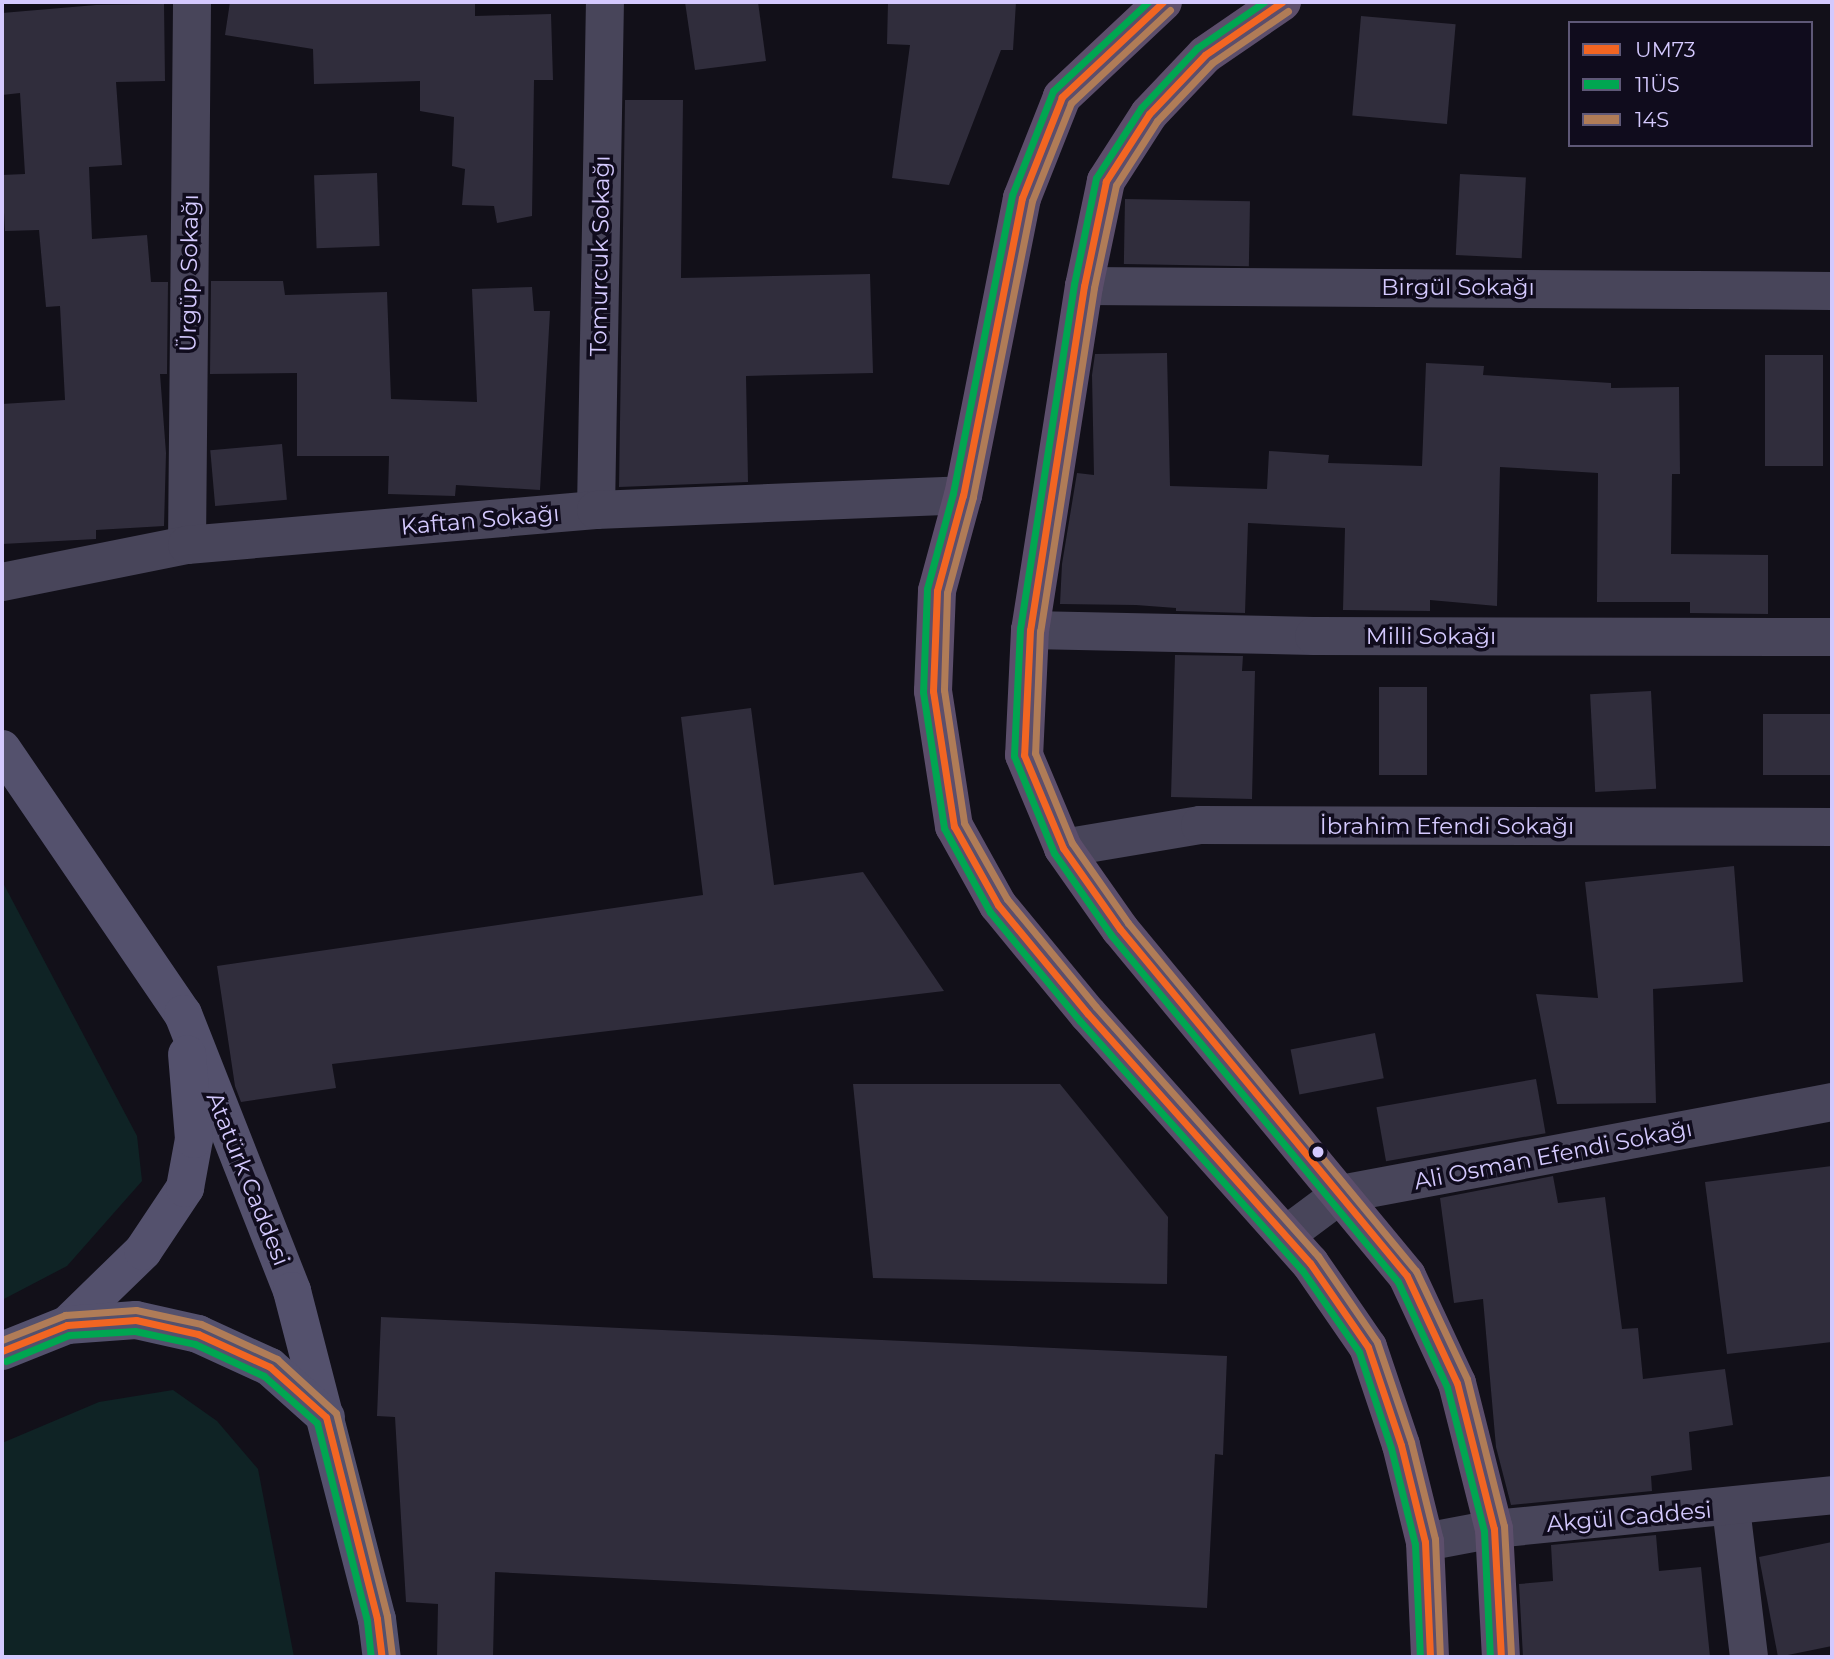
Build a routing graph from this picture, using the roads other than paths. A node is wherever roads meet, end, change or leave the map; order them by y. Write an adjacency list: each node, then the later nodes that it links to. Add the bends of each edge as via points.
1 (192, 2): 9 (street, Ürgüp Sokağı)
2 (605, 2): 8 (street, Tomurcuk Sokağı)
3 (1163, 2): 7 (main road, via 1062,97 1022,198)
4 (1282, 2): 5 (main road, via 1205,55 1149,114 1106,181)
5 (1084, 286): 6 (street, Birgül Sokağı); 11 (main road)
6 (1832, 291)
7 (963, 495): 8 (street, Kaftan Sokağı); 19 (main road, via 937,591 933,691 954,826 998,905 1088,1014)
8 (596, 510): 9 (street, Kaftan Sokağı)
9 (187, 545): 10 (street, Kaftan Sokağı)
10 (2, 582)
11 (1030, 630): 12 (street, Milli Sokağı, via 1314,636); 15 (main road, via 1024,755)
12 (1832, 637)
13 (2, 749): 16 (street, Atatürk Caddesi)
14 (1832, 827): 15 (street, İbrahim Efendi Sokağı, via 1200,825)
15 (1063, 848): 18 (main road, via 1120,929)
16 (183, 1014): 20 (street, via 194,1139 185,1188 143,1251); 22 (street, Atatürk Caddesi, via 292,1291)
17 (1832, 1102): 18 (street, Ali Osman Efendi Sokağı)
18 (1341, 1194): 19 (street, Ali Osman Efendi Sokağı); 25 (main road, via 1407,1276 1451,1371)
19 (1286, 1235): 26 (main road, via 1367,1348 1401,1445)
20 (67, 1325): 21 (street); 22 (street, via 136,1320 198,1334 270,1367)
21 (2, 1351)
22 (326, 1417): 27 (street, Atatürk Caddesi, via 377,1619)
23 (1832, 1495): 24 (street, Akgül Caddesi)
24 (1731, 1508): 25 (street, Akgül Caddesi); 30 (street)
25 (1494, 1529): 26 (street, Akgül Caddesi); 29 (main road)
26 (1425, 1542): 28 (main road)
27 (382, 1657)
28 (1430, 1657)
29 (1501, 1657)
30 (1749, 1657)

